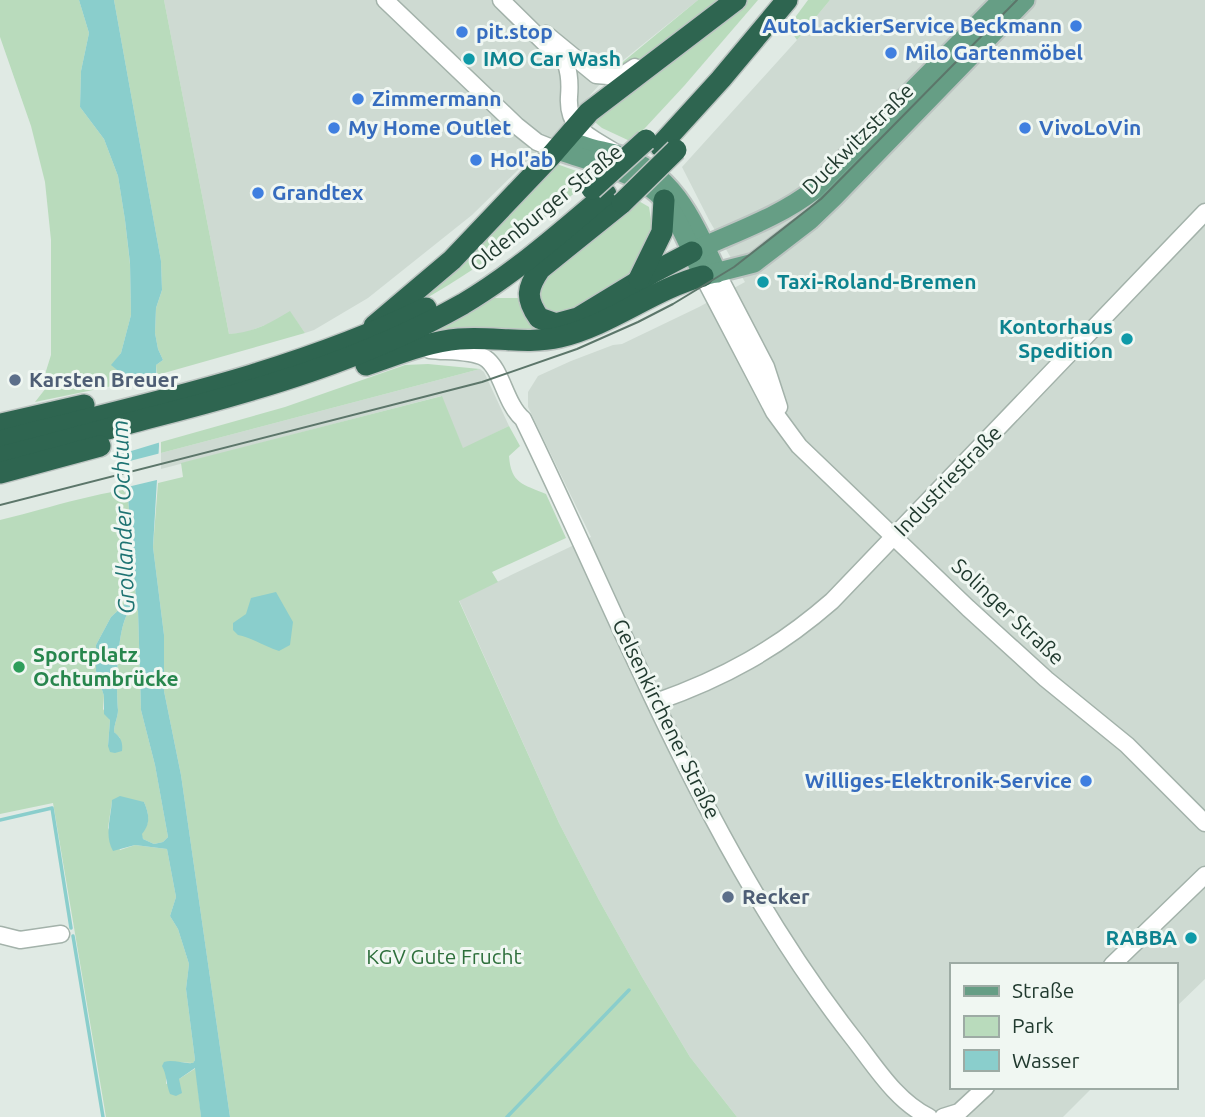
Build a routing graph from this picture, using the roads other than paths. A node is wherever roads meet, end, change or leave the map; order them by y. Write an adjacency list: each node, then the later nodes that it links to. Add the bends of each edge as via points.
1 (385, 0): 10 (street)
2 (501, 0): 8 (street)
3 (736, 0): 9 (highway)
4 (770, 0): 12 (highway, Oldenburger Straße)
5 (790, 0): 12 (highway, via 783,21 748,67)
6 (1002, 0): 17 (main road, Duckwitzstraße, via 814,190 775,215)
7 (1025, 0): 18 (main road, Duckwitzstraße, via 810,220 754,263)
8 (528, 26): 9 (street, via 564,46 596,75 620,77 656,53); 11 (street, via 566,64 570,86)
9 (675, 49): 11 (highway, via 589,112)
10 (517, 126): 11 (street, via 537,142); 13 (street, via 532,153)
11 (566, 139): 13 (highway); 15 (main road); 17 (main road, via 618,155 668,184 678,196)
12 (660, 145): 14 (highway, bridge); 14 (highway, Oldenburger Straße, bridge)
13 (531, 177): 20 (highway, via 445,267)
14 (607, 195): 19 (highway, via 540,269 530,283 529,299 538,317 566,323); 20 (highway, Oldenburger Straße, via 432,305); 22 (highway, Oldenburger Straße, via 527,260 465,302 359,355)
15 (664, 200): 17 (main road); 19 (highway, via 662,232)
16 (1205, 212): 28 (street, Industriestraße)
17 (698, 249): 18 (main road, Solinger Straße); 19 (highway)
18 (710, 274): 21 (highway, via 681,282 621,314 559,337 519,342 458,339); 28 (street, Solinger Straße, via 762,391 786,429)
19 (638, 281)
20 (362, 337): 23 (highway, Oldenburger Straße)
21 (424, 345): 22 (highway, via 333,377); 29 (street, Gelsenkirchener Straße, via 487,360 515,412 523,418)
22 (299, 377): 23 (highway, Oldenburger Straße)
23 (158, 405): 24 (highway, Oldenburger Straße)
24 (118, 418): 25 (highway, Oldenburger Straße); 26 (highway, Oldenburger Straße); 27 (highway, via 105,444)
25 (0, 426)
26 (0, 457)
27 (0, 473)
28 (895, 536): 29 (street, Industriestraße, via 832,601 774,647 715,680); 30 (street, Solinger Straße, via 1046,679 1127,745)
29 (656, 702): 36 (street, Gelsenkirchener Straße, via 715,823 777,929 884,1078)
30 (1205, 823)
31 (1205, 875): 34 (street)
32 (61, 934): 33 (street, via 20,940)
33 (0, 935)
34 (1114, 963)
35 (984, 1089): 37 (street, via 959,1112)
36 (923, 1114)
37 (943, 1117)

